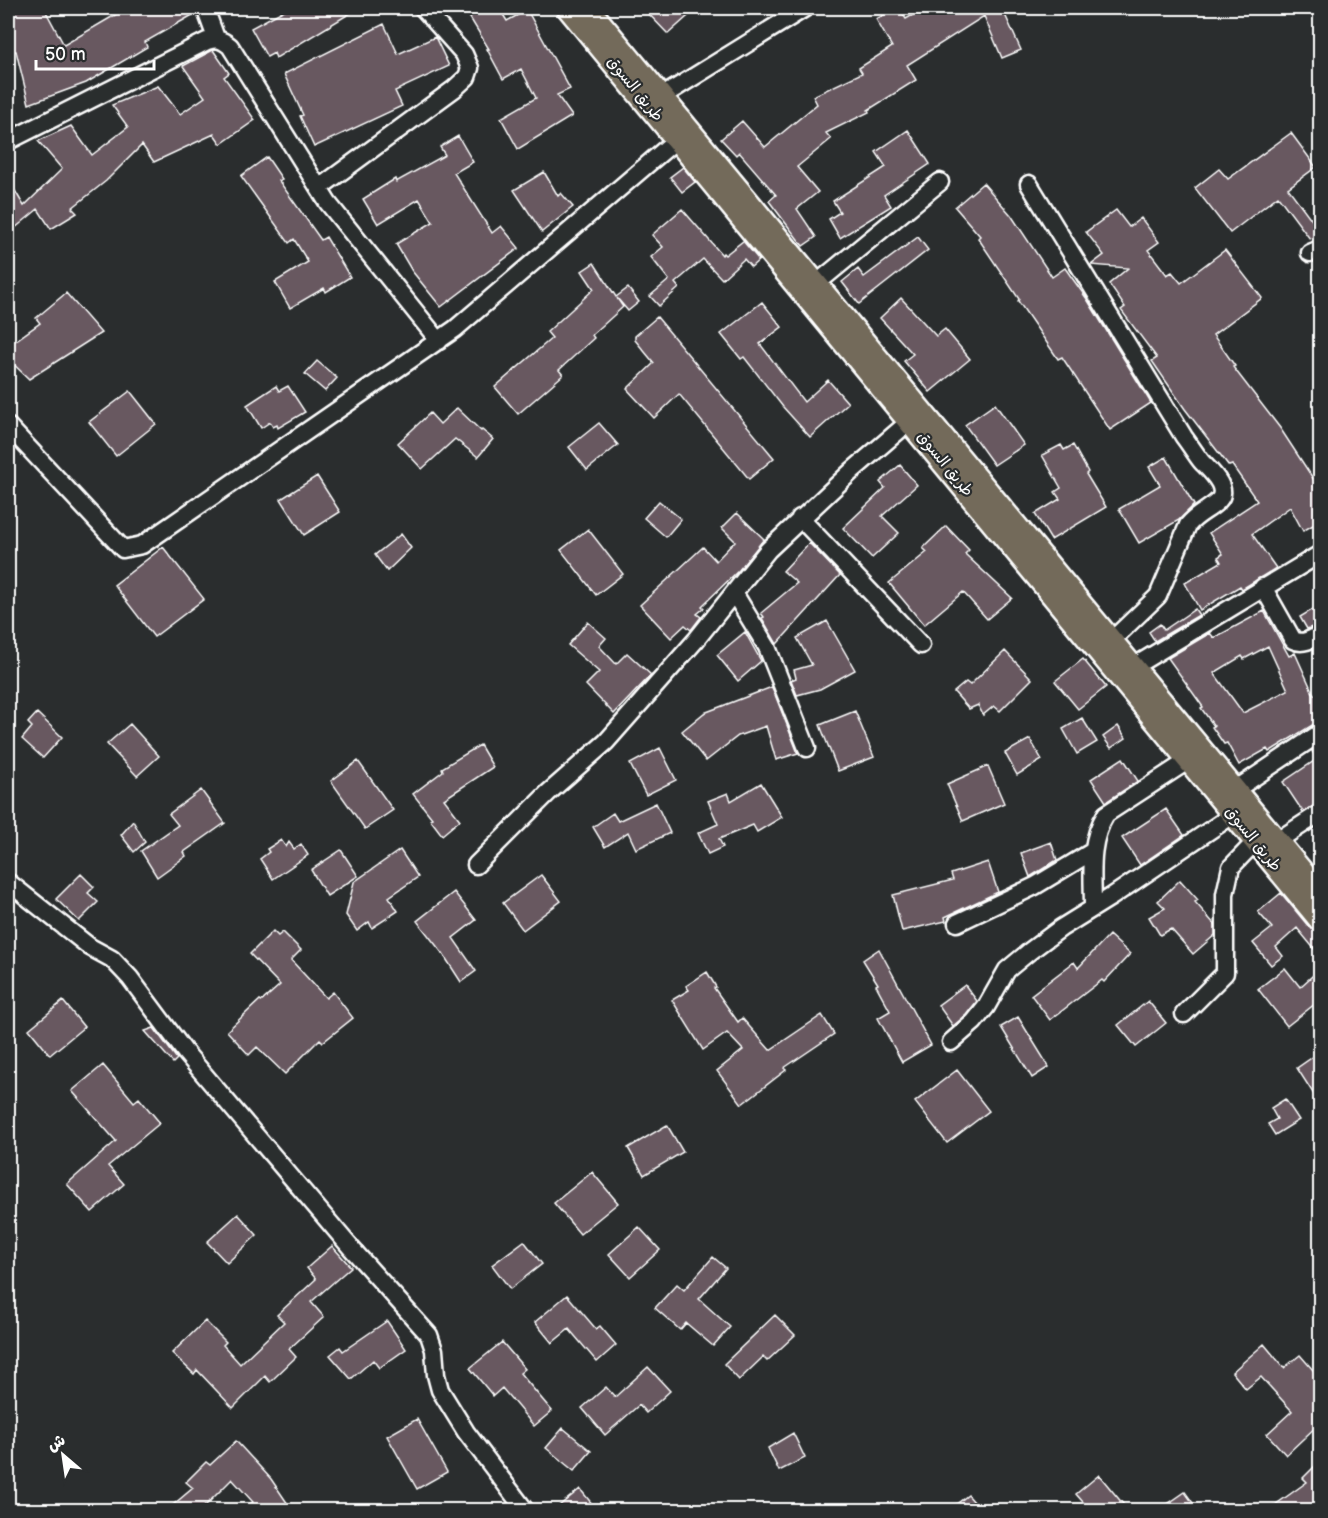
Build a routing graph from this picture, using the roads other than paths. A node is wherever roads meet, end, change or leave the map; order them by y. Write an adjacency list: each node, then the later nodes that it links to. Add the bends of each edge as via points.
1 (205, 8): 6 (street)
2 (423, 8): 12 (street, via 464,54 470,68 466,77)
3 (568, 8): 7 (main road, طريق السوق)
4 (588, 8): 7 (main road, طريق السوق)
5 (805, 8): 7 (street)
6 (216, 38): 9 (street); 12 (street, via 230,46)
7 (654, 101): 8 (main road, طريق السوق); 13 (main road, طريق السوق)
8 (676, 140): 14 (street); 15 (main road, طريق السوق)
9 (8, 141)
10 (940, 182): 13 (street)
11 (1029, 184): 22 (street, via 1184,437 1222,489 1219,500 1188,525 1158,596)
12 (319, 188): 14 (street)
13 (816, 284): 22 (main road, طريق السوق)
14 (439, 341): 16 (street, via 133,548 123,549)
15 (910, 421): 17 (street); 27 (main road, طريق السوق)
16 (8, 426)
17 (800, 518): 20 (street); 23 (street)
18 (1320, 554): 19 (street)
19 (1263, 587): 21 (street, via 1293,640 1305,641); 24 (street)
20 (734, 593): 26 (street, via 767,647); 34 (street, via 606,742)
21 (1320, 634)
22 (1111, 640): 24 (main road, طريق السوق)
23 (921, 645)
24 (1133, 667): 28 (main road, طريق السوق)
25 (1320, 733): 28 (street)
26 (807, 748)
27 (1189, 760): 30 (main road, طريق السوق); 33 (street, via 1107,814 1099,826)
28 (1235, 790): 31 (main road, طريق السوق)
29 (1320, 813): 31 (street)
30 (1234, 814): 32 (main road, طريق السوق); 37 (street)
31 (1277, 841): 36 (main road, طريق السوق)
32 (1255, 842): 38 (main road, طريق السوق); 40 (street, via 1231,867 1225,894 1226,973)
33 (1093, 851): 37 (street); 39 (street, via 1035,886)
34 (476, 865)
35 (8, 882): 42 (street, via 90,947 112,959 200,1070 429,1335 440,1390 466,1432)
36 (1320, 893)
37 (1093, 908): 41 (street, via 1053,933 1007,970 986,1007)
38 (1320, 920)
39 (957, 923)
40 (1184, 1014)
41 (951, 1042)
42 (525, 1510)

